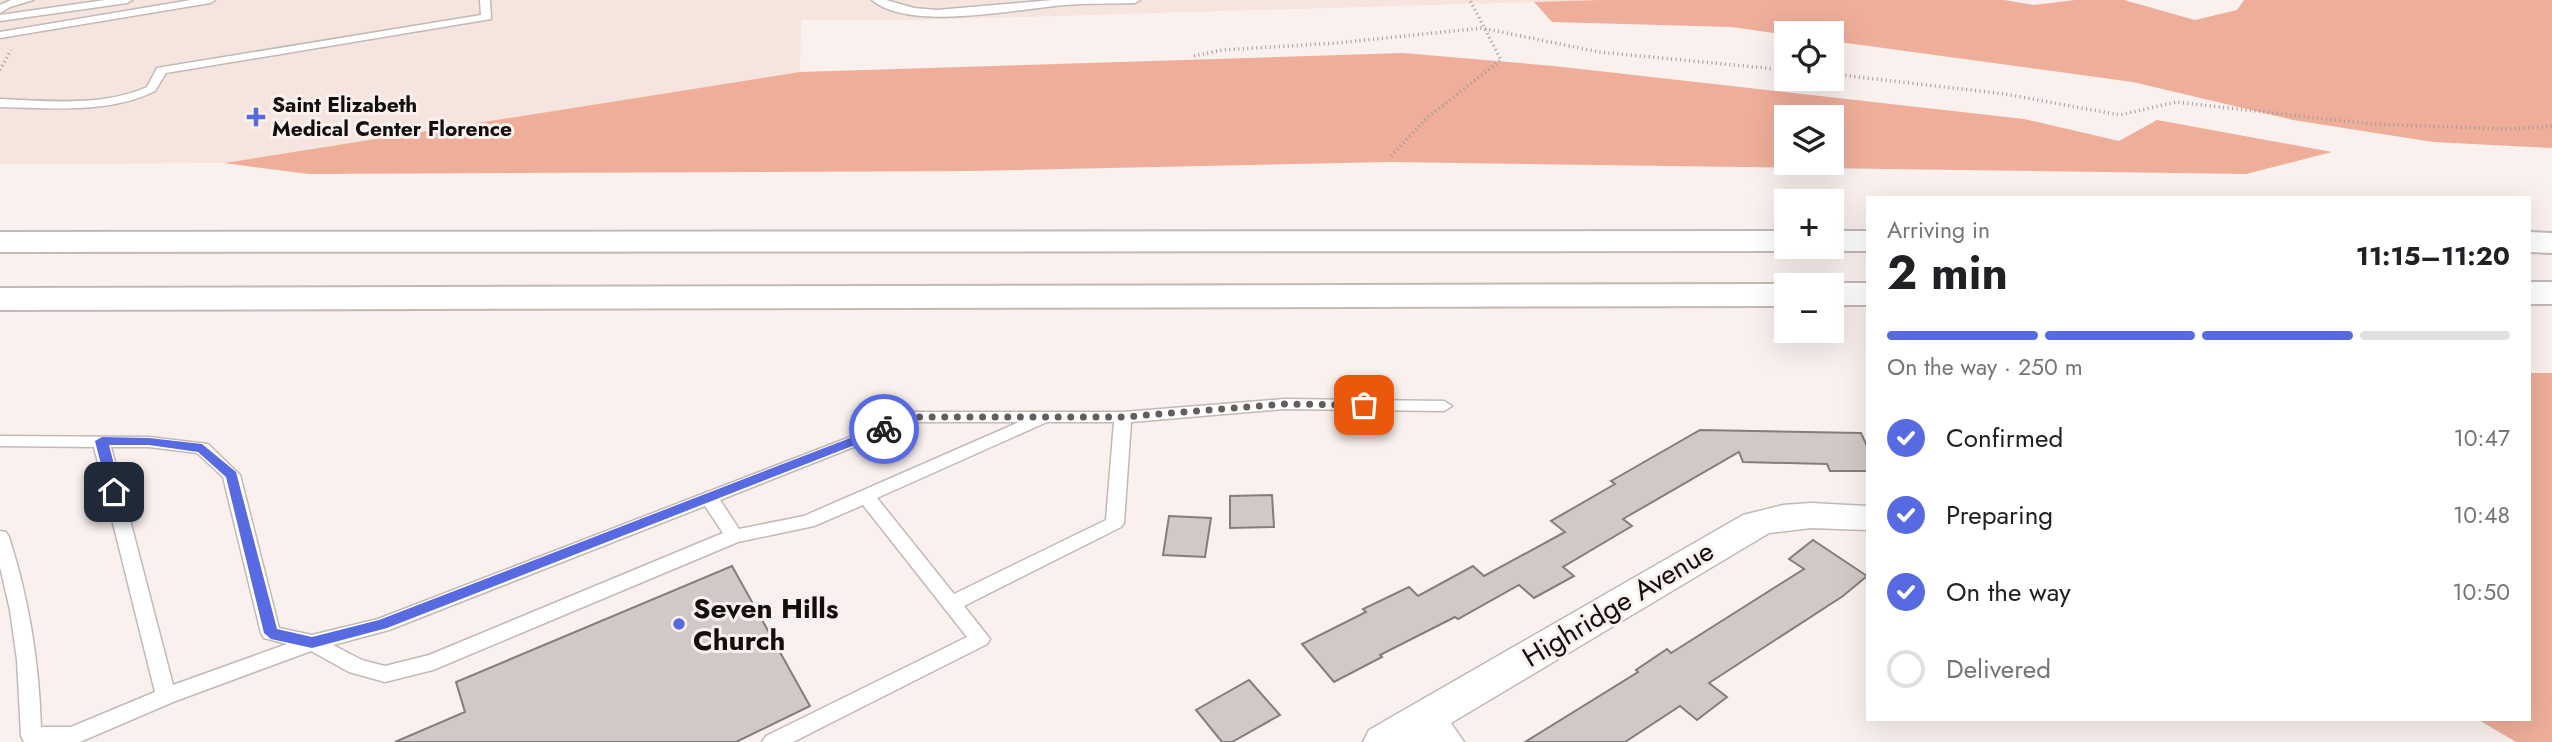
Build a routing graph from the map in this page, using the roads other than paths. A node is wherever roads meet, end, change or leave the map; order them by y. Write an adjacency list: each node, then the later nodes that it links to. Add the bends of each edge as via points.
1 (28, 0): 8 (lane)
2 (127, 0): 7 (lane)
3 (210, 0): 10 (lane)
4 (485, 0): 11 (lane, via 487,17 162,70 151,90 130,97 71,104)
5 (877, 0): 6 (lane, via 909,12)
6 (1135, 0)
7 (66, 4): 9 (lane)
8 (0, 10)
9 (0, 18)
10 (0, 35)
11 (0, 103)
12 (2531, 225): 13 (highway)
13 (2552, 225)
14 (1774, 241): 17 (highway)
15 (1844, 241): 16 (highway)
16 (1866, 241)
17 (0, 242)
18 (2531, 242): 19 (highway)
19 (2552, 243)
20 (2531, 293): 21 (highway)
21 (2552, 293)
22 (1866, 294): 24 (highway)
23 (1774, 295): 26 (highway)
24 (1844, 295)
25 (0, 299): 26 (highway)
26 (94, 300): 27 (highway)
27 (0, 310)
28 (1444, 406): 30 (lane, via 1284,404)
29 (1046, 416): 30 (lane); 33 (lane); 34 (lane, via 915,417)
30 (1123, 417): 38 (lane, via 1115,523)
31 (0, 441): 32 (lane)
32 (102, 441): 39 (lane, via 202,448 232,475 271,633); 40 (lane)
33 (866, 496): 36 (lane, via 808,522); 38 (lane)
34 (709, 497): 36 (lane); 39 (lane, via 382,625)
35 (1866, 518): 41 (street, Highridge Avenue, via 1775,517 1756,524)
36 (734, 536): 39 (lane, via 433,662 385,674 356,666)
37 (0, 537): 40 (lane, via 11,568 30,689 31,736 72,736)
38 (951, 604): 42 (lane, via 980,639)
39 (312, 643): 40 (lane)
40 (166, 696)
41 (1432, 731): 43 (street, Highridge Avenue)
42 (773, 742)
43 (1384, 742)

